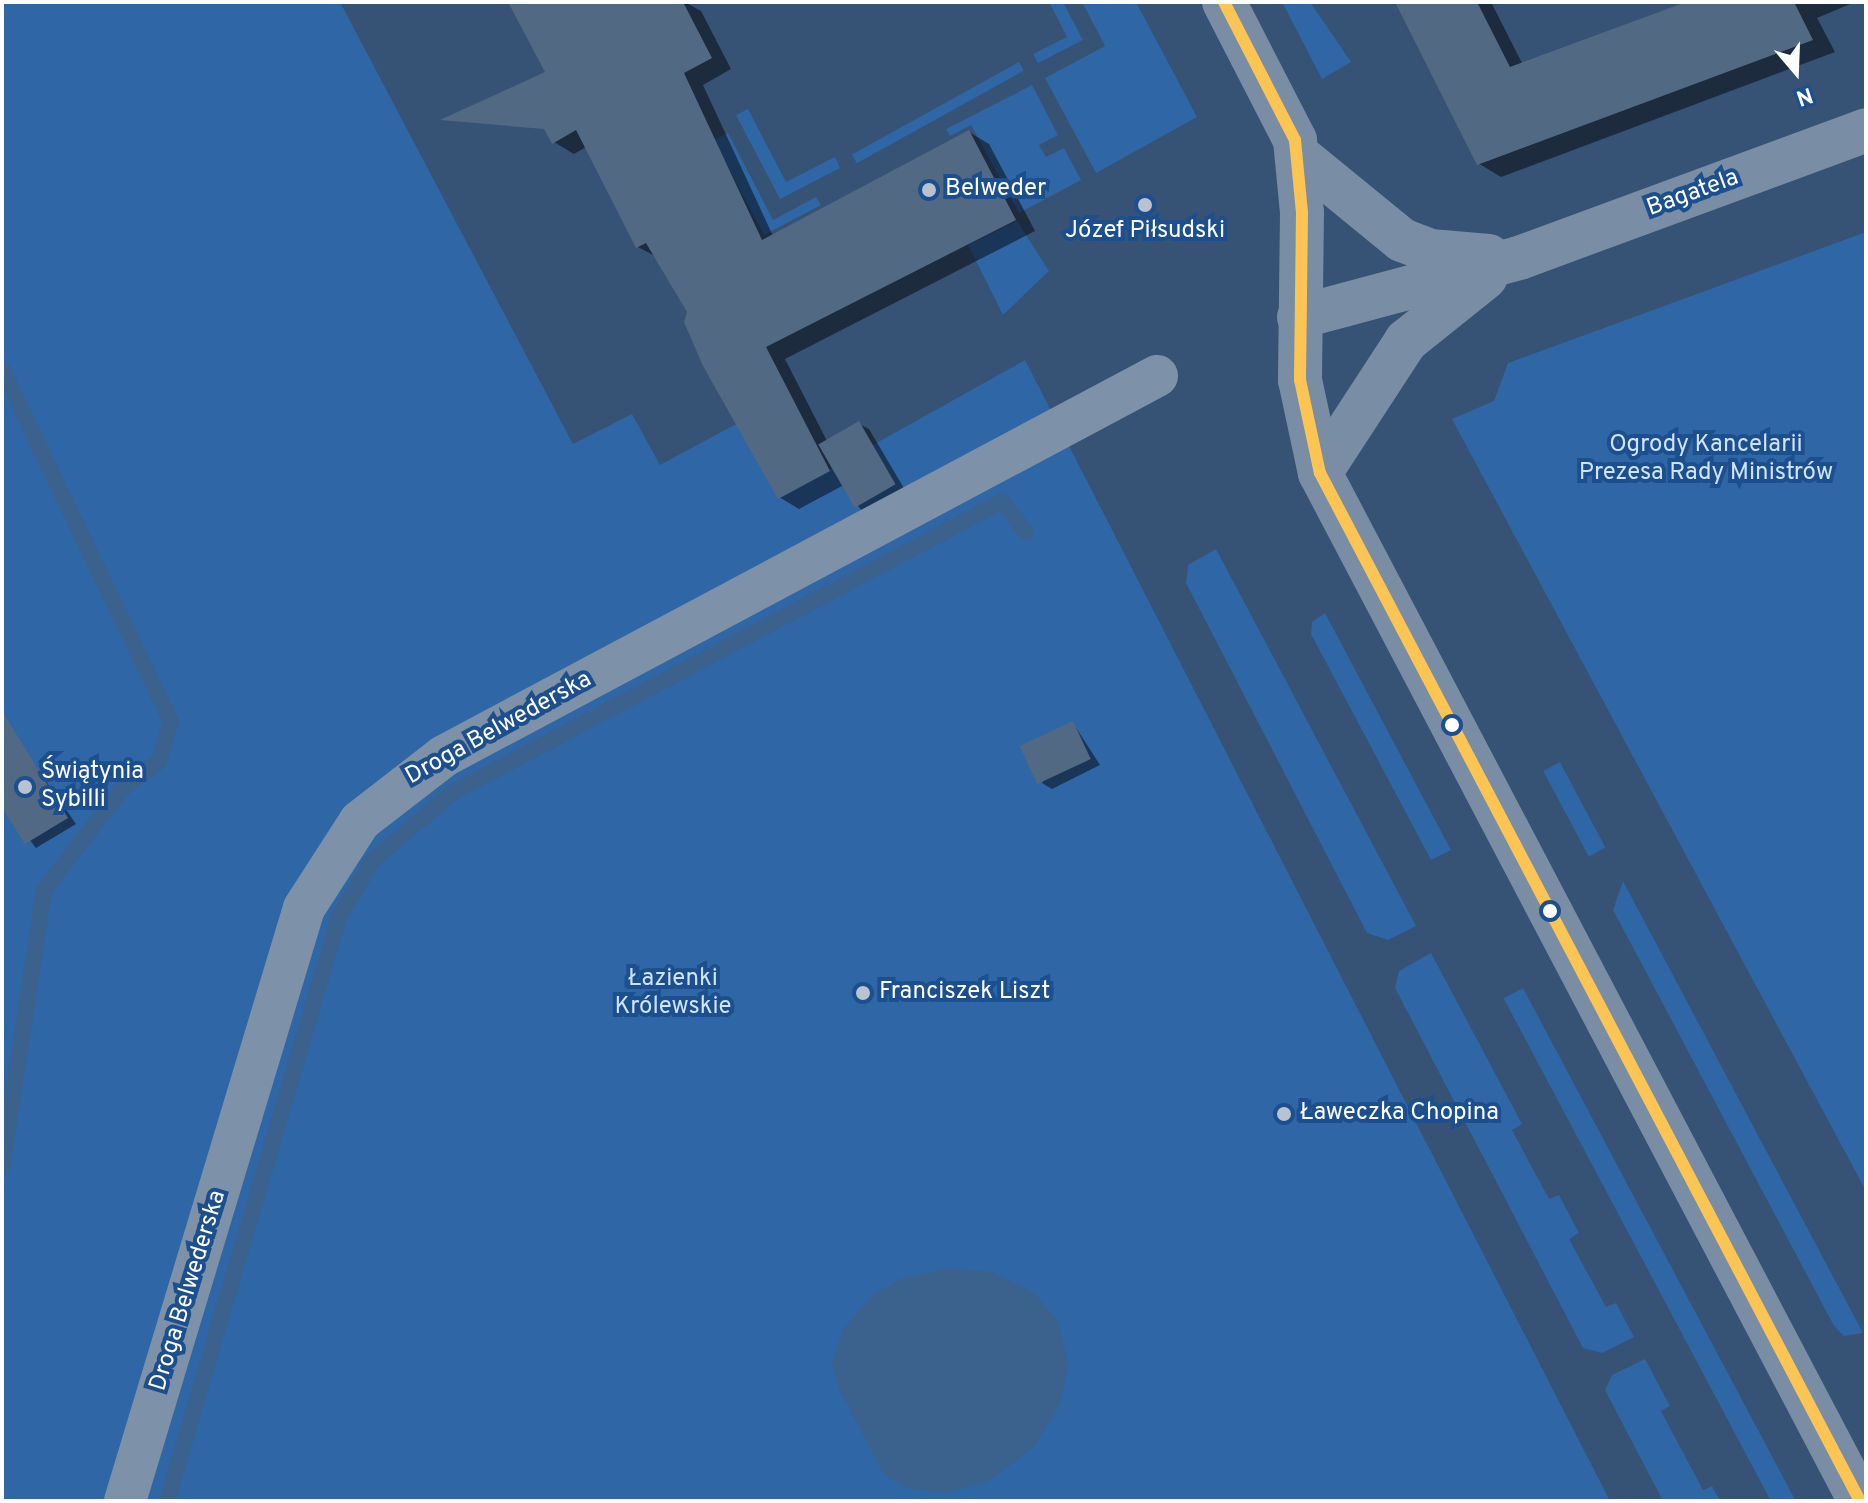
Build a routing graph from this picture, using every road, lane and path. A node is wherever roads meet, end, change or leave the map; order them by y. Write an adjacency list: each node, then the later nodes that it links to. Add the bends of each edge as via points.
1 (1224, 2): 3 (street, via 1288,122)
2 (1866, 130): 4 (street, Bagatela)
3 (1298, 155): 4 (street, via 1402,240 1430,251); 5 (street)
4 (1519, 258): 5 (street, Bagatela); 7 (street, Bagatela, via 1449,302 1406,341)
5 (1299, 317): 7 (street, via 1304,411)
6 (1157, 376): 8 (street, Droga Belwederska, via 444,756 360,821 304,908)
7 (1320, 473): 9 (street)
8 (125, 1501)
9 (1860, 1501)

